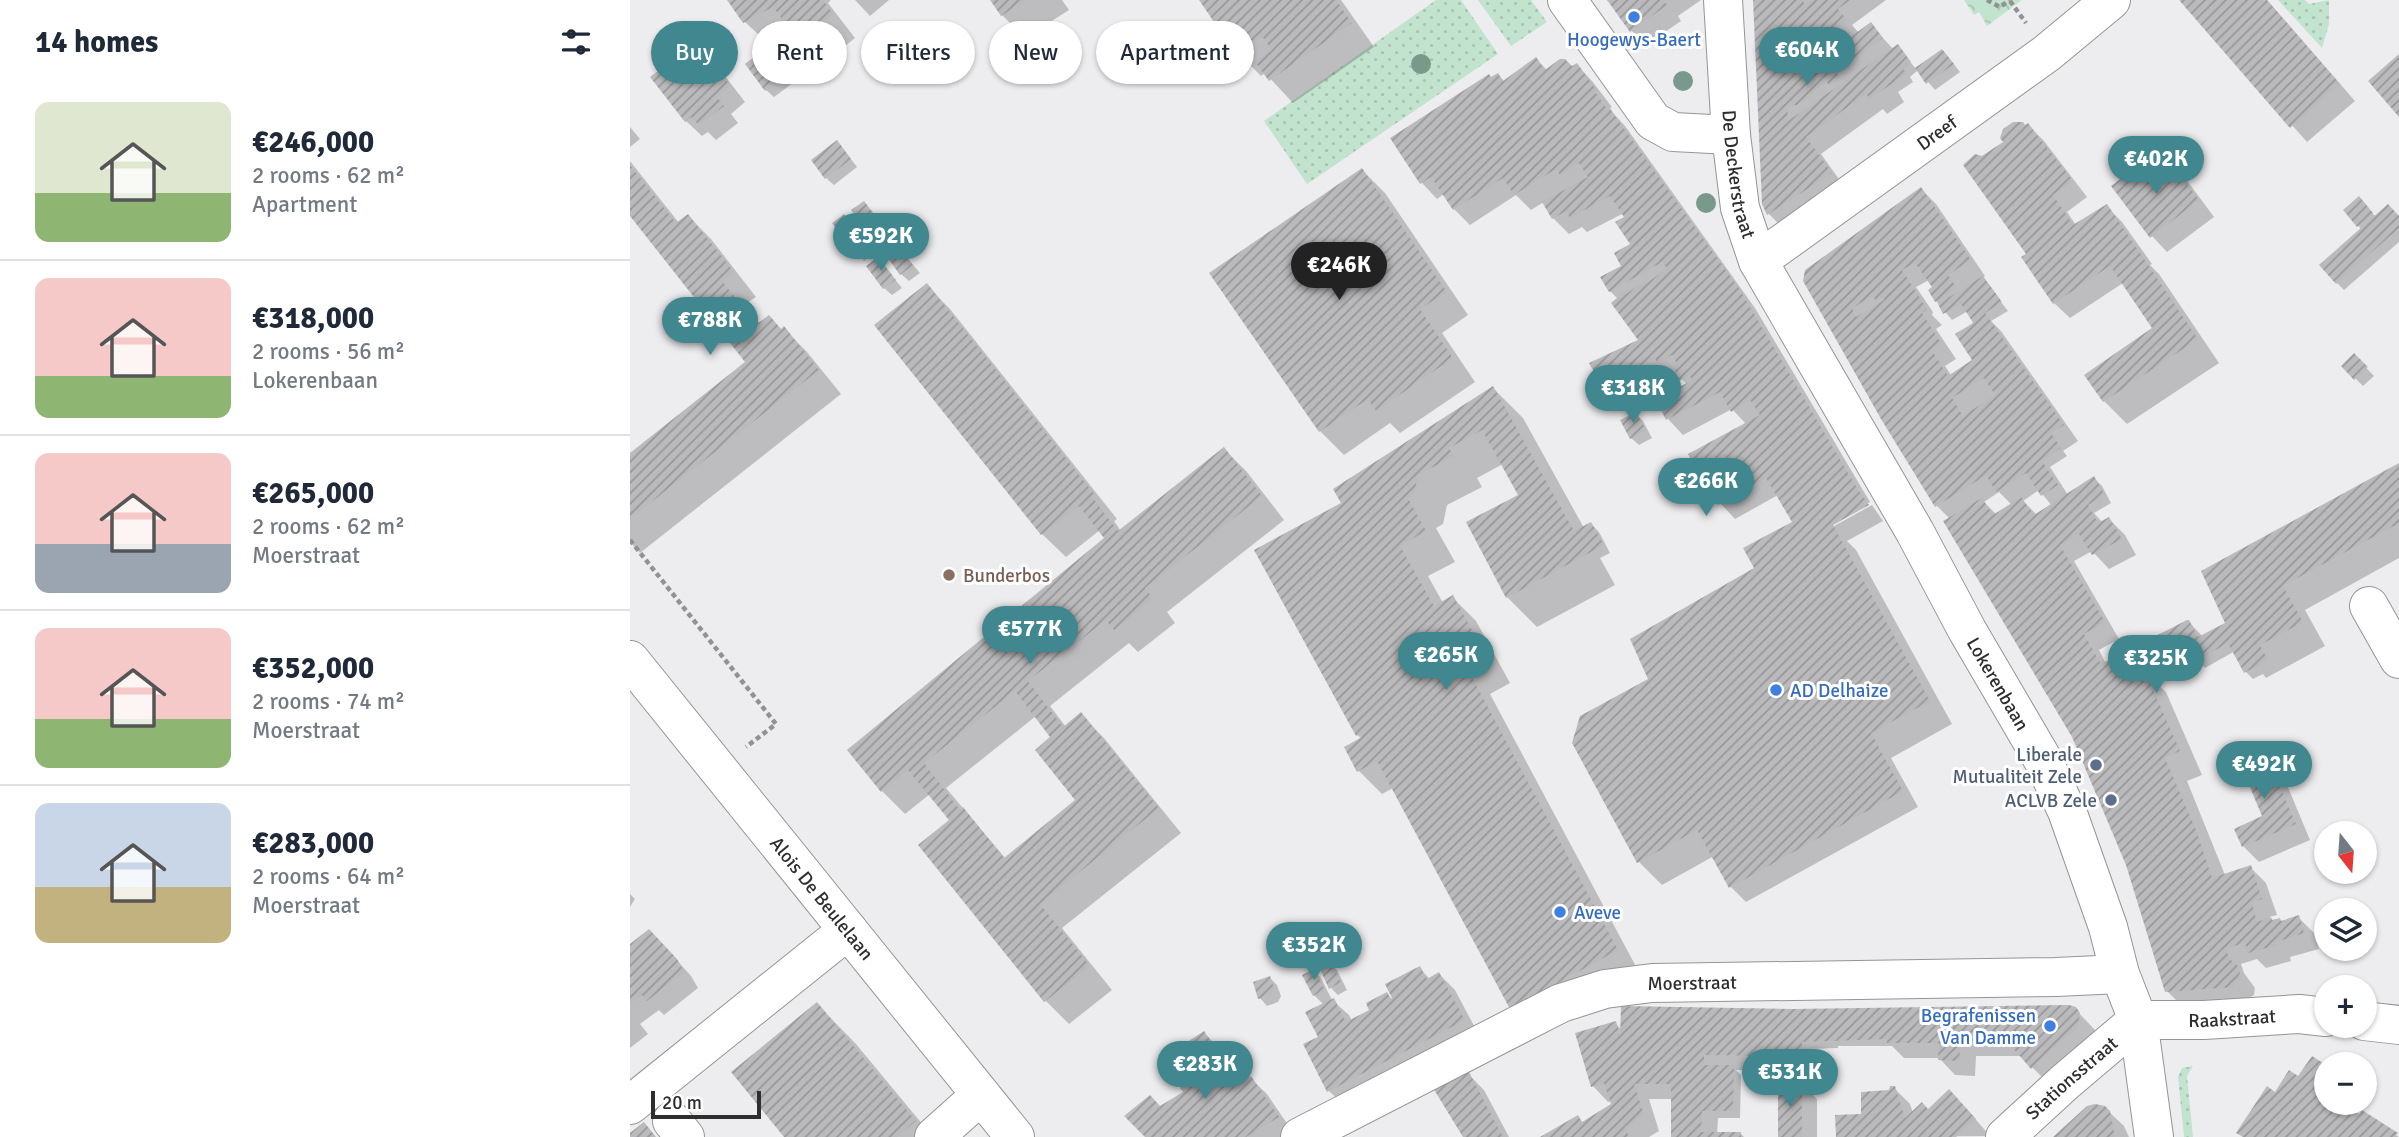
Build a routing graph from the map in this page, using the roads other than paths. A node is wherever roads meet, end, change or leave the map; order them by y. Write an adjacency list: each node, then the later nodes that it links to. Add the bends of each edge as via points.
1 (1567, 0): 4 (street, via 1653,121 1672,132)
2 (1723, 0): 4 (street, De Deckerstraat)
3 (2111, 0): 5 (street, Dreef, via 2047,53)
4 (1731, 135): 5 (street, De Deckerstraat, via 1740,208)
5 (1758, 261): 10 (street, Lokerenbaan, via 2043,760 2067,811)
6 (2369, 606): 7 (street)
7 (2399, 659)
8 (630, 660): 9 (street, Alois De Beulelaan)
9 (848, 930): 15 (street, Alois De Beulelaan); 16 (street)
10 (2120, 974): 12 (street, Lokerenbaan); 19 (street, Moerstraat, via 1652,983 1605,989 1561,1003)
11 (2314, 1016): 12 (street, Raakstraat)
12 (2138, 1020): 20 (street, Stationsstraat); 21 (street, Lokerenbaan)
13 (2377, 1022): 14 (street)
14 (2399, 1025)
15 (981, 1095): 17 (street); 18 (street, Alois De Beulelaan)
16 (630, 1105)
17 (934, 1137)
18 (1015, 1137)
19 (1300, 1137)
20 (2005, 1137)
21 (2154, 1137)

